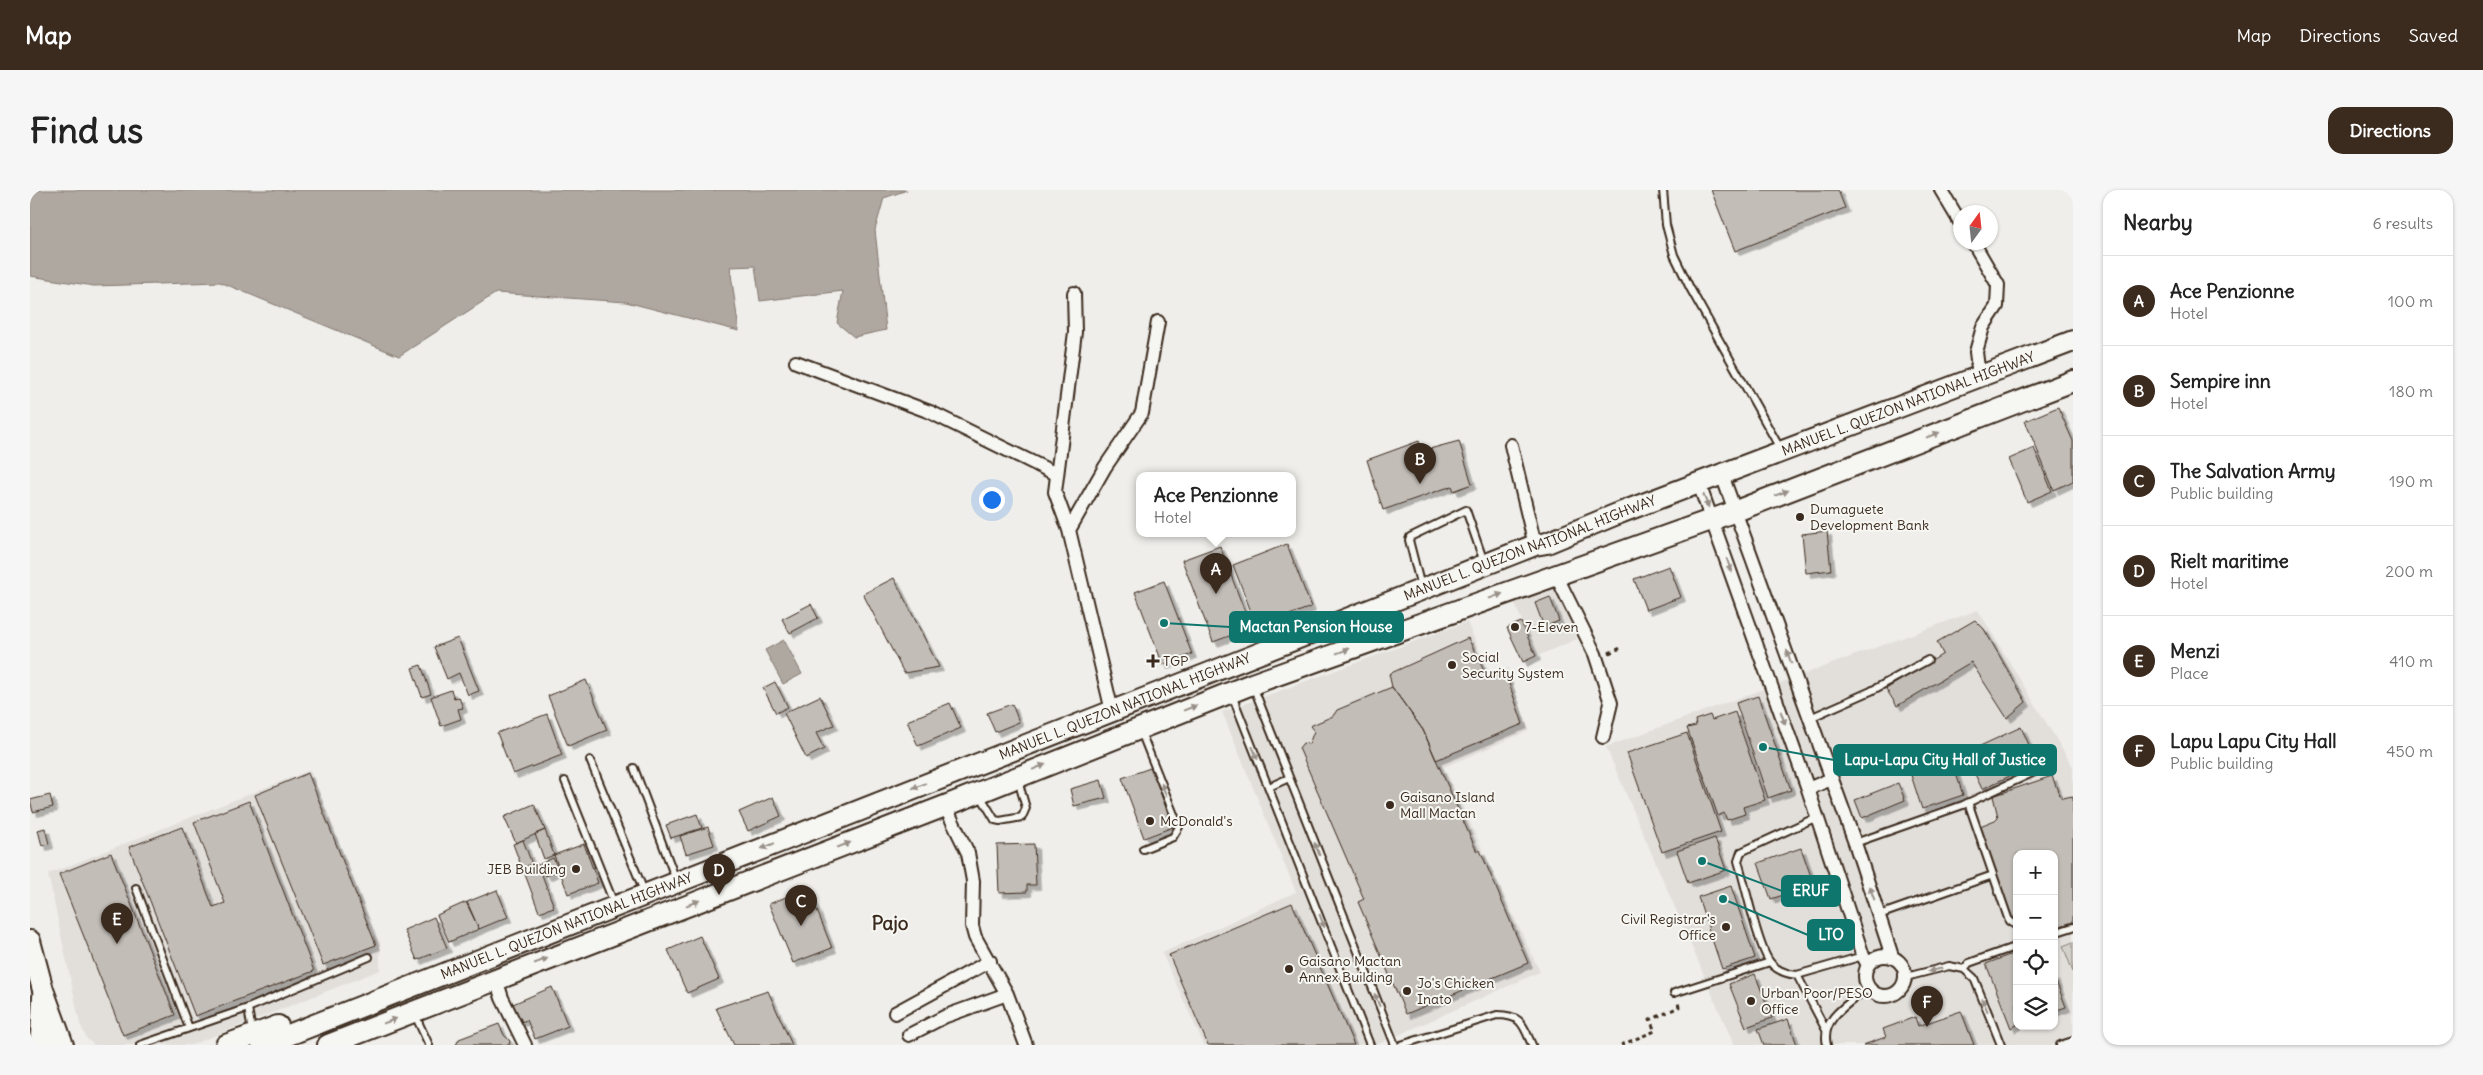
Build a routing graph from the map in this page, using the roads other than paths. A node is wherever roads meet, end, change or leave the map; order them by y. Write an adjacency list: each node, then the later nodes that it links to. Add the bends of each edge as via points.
1 (1663, 190): 12 (lane, via 1666,225 1674,255)
2 (1942, 190): 3 (street)
3 (1953, 210)
4 (1978, 250): 9 (street, via 1998,284 1997,306 1983,327 1976,352)
5 (1074, 292): 13 (street, via 1076,332 1063,443)
6 (1158, 322): 18 (street, via 1142,413 1105,467)
7 (2073, 341): 9 (main road, MANUEL L. QUEZON NATIONAL HIGHWAY)
8 (796, 362): 13 (street, via 930,412)
9 (1979, 376): 12 (main road, MANUEL L. QUEZON NATIONAL HIGHWAY)
10 (2073, 381): 16 (main road, MANUEL L. QUEZON NATIONAL HIGHWAY, one-way to 10)
11 (1511, 445): 19 (street)
12 (1782, 452): 14 (main road, MANUEL L. QUEZON NATIONAL HIGHWAY)
13 (1056, 474): 18 (street, via 1055,492)
14 (1722, 475): 15 (main road, MANUEL L. QUEZON NATIONAL HIGHWAY); 16 (street)
15 (1699, 484): 17 (street, one-way to 17); 19 (main road, MANUEL L. QUEZON NATIONAL HIGHWAY)
16 (1736, 511): 17 (main road, MANUEL L. QUEZON NATIONAL HIGHWAY); 27 (street, one-way to 16)
17 (1713, 519): 21 (main road, MANUEL L. QUEZON NATIONAL HIGHWAY); 39 (street, one-way to 39)
18 (1069, 530): 26 (street)
19 (1535, 545): 20 (main road, MANUEL L. QUEZON NATIONAL HIGHWAY)
20 (1485, 565): 22 (main road, MANUEL L. QUEZON NATIONAL HIGHWAY); 22 (lane, via 1466,510 1410,537)
21 (1556, 575): 24 (main road, MANUEL L. QUEZON NATIONAL HIGHWAY, one-way to 21); 29 (street, via 1595,654 1610,702)
22 (1422, 591): 26 (main road, MANUEL L. QUEZON NATIONAL HIGHWAY)
23 (1928, 660): 27 (lane, via 1871,691)
24 (1252, 684): 25 (main road, MANUEL L. QUEZON NATIONAL HIGHWAY); 35 (lane)
25 (1231, 692): 28 (main road, MANUEL L. QUEZON NATIONAL HIGHWAY, one-way to 25); 38 (lane, one-way to 38)
26 (1112, 711): 32 (main road, MANUEL L. QUEZON NATIONAL HIGHWAY)
27 (1810, 718): 36 (street)
28 (1139, 727): 34 (main road, MANUEL L. QUEZON NATIONAL HIGHWAY, one-way to 28); 45 (lane, one-way to 28, via 1173,837 1179,827)
29 (1603, 737)
30 (590, 760): 49 (lane)
31 (634, 768): 47 (lane)
32 (964, 768): 40 (main road); 46 (main road, MANUEL L. QUEZON NATIONAL HIGHWAY, one-way to 46)
33 (2041, 769): 41 (lane)
34 (1017, 777): 40 (main road, MANUEL L. QUEZON NATIONAL HIGHWAY); 40 (lane, via 1026,808 1022,817 995,820)
35 (1289, 778): 38 (lane); 86 (lane, one-way to 35)
36 (1831, 778): 39 (street); 44 (street)
37 (565, 781): 51 (lane)
38 (1269, 787): 85 (lane, one-way to 85)
39 (1808, 789): 43 (street)
40 (978, 792): 42 (main road, MANUEL L. QUEZON NATIONAL HIGHWAY)
41 (1968, 802): 44 (lane); 48 (lane)
42 (945, 806): 60 (street, via 968,853 973,881 972,926); 66 (main road, MANUEL L. QUEZON NATIONAL HIGHWAY, one-way to 42)
43 (1817, 816): 61 (street); 62 (lane, via 1740,852 1738,861)
44 (1854, 842): 52 (street, one-way to 44)
45 (1143, 848)
46 (718, 866): 47 (main road, via 703,860); 76 (main road, MANUEL L. QUEZON NATIONAL HIGHWAY)
47 (673, 872): 49 (main road)
48 (1993, 875): 52 (lane); 53 (lane, via 2008,921)
49 (641, 884): 51 (main road)
50 (136, 888): 73 (lane)
51 (610, 896): 76 (main road)
52 (1879, 914): 58 (street)
53 (2013, 924)
54 (2073, 927): 55 (lane)
55 (2058, 932)
56 (30, 941): 78 (main road)
57 (2013, 947): 63 (lane, via 1969,963)
58 (1892, 956): 61 (street, via 1883,955); 65 (street, via 1902,964)
59 (369, 957): 70 (lane)
60 (990, 961): 69 (street); 72 (street)
61 (1865, 961): 64 (lane); 67 (street, via 1864,976)
62 (1770, 962): 64 (lane, via 1786,973); 68 (lane)
63 (1964, 969): 65 (lane, one-way to 65, via 1949,966); 90 (lane, one-way to 63, via 1974,978)
64 (1797, 975): 74 (lane)
65 (1906, 976): 67 (street, via 1896,994 1876,995)
66 (496, 979): 71 (main road, MANUEL L. QUEZON NATIONAL HIGHWAY); 83 (street)
67 (1868, 988): 74 (lane, via 1830,1020)
68 (1674, 993)
69 (1007, 994): 75 (street, via 946,1016); 84 (street)
70 (248, 1008): 73 (lane); 76 (lane)
71 (414, 1012): 81 (main road, MANUEL L. QUEZON NATIONAL HIGHWAY, one-way to 71); 82 (lane)
72 (895, 1013)
73 (189, 1028): 79 (lane)
74 (1826, 1030): 89 (lane)
75 (909, 1035)
76 (258, 1040): 80 (main road)
77 (2073, 1040): 91 (lane)
78 (52, 1041)
79 (140, 1045)
80 (226, 1045)
81 (328, 1045)
82 (429, 1045)
83 (525, 1045)
84 (1026, 1045)
85 (1370, 1045)
86 (1395, 1045)
87 (1401, 1045): 88 (lane, via 1497,1016 1511,1015 1521,1021)
88 (1532, 1045)
89 (1827, 1045)
90 (2001, 1045)
91 (2060, 1045)

